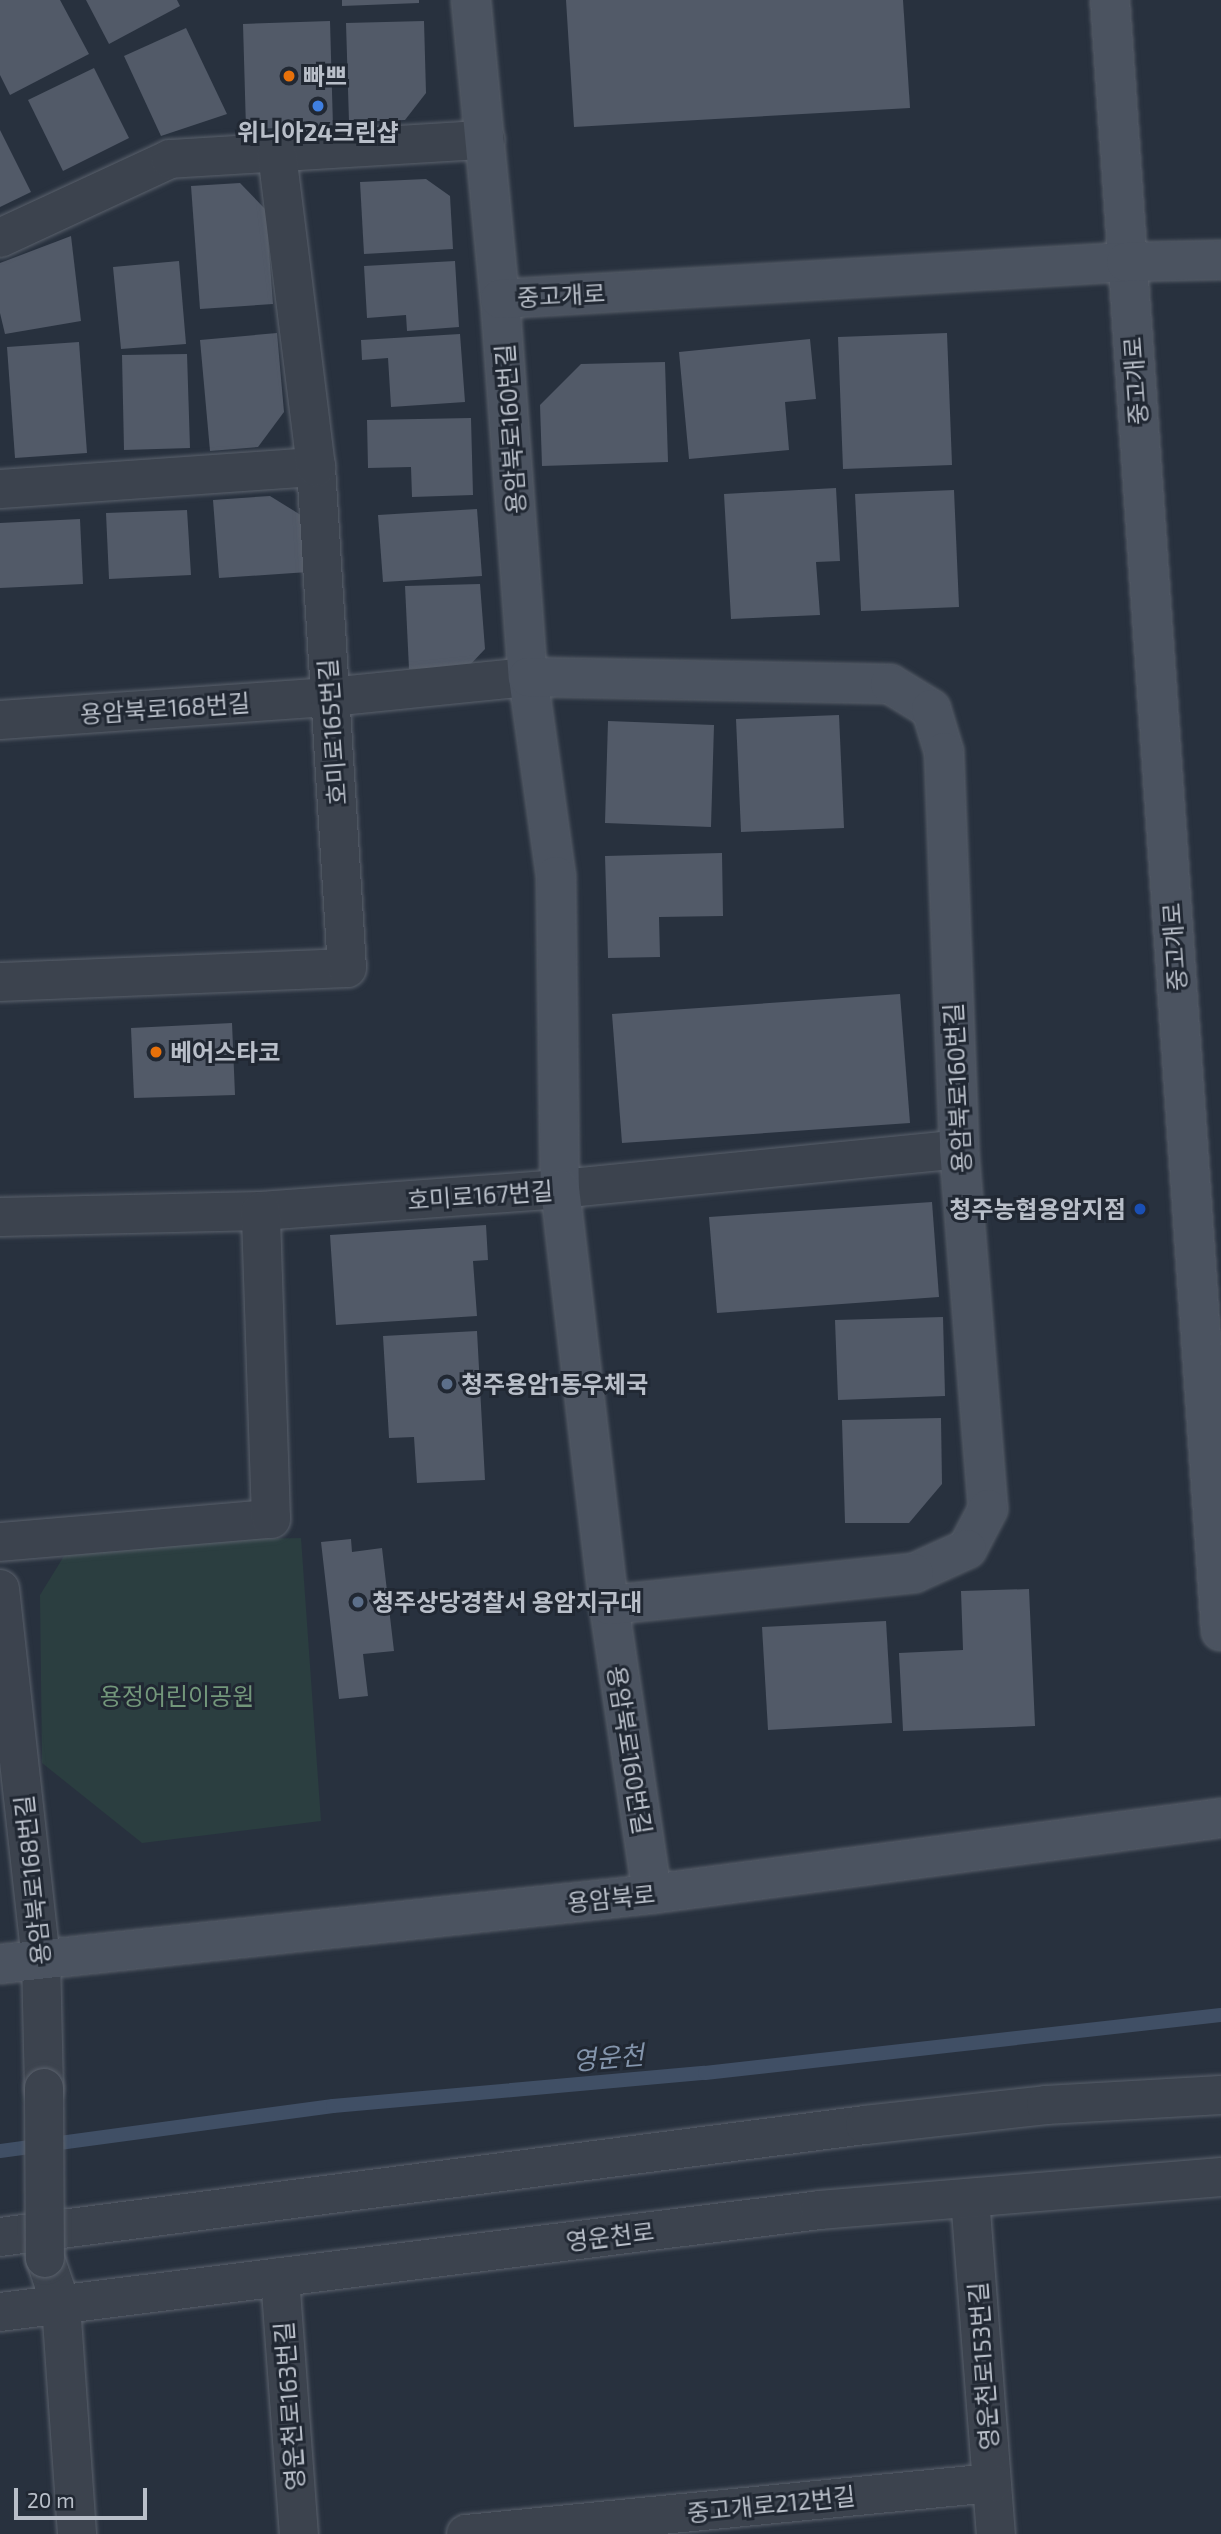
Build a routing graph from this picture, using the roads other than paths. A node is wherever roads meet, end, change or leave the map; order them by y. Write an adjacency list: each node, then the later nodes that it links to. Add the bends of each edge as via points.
1 (471, 0): 3 (street, 용암북로160번길)
2 (1110, 0): 7 (street, 중고개로)
3 (485, 140): 4 (street); 8 (street, 용암북로160번길)
4 (277, 152): 5 (street, via 170,159); 9 (street, 호미로165번길)
5 (0, 238)
6 (1221, 260): 7 (street)
7 (1126, 262): 8 (street, 중고개로); 22 (street, 중고개로)
8 (500, 299): 11 (street, 용암북로160번길)
9 (316, 467): 10 (street); 12 (street, 호미로165번길)
10 (0, 489)
11 (528, 677): 12 (street, 용암북로168번길); 15 (street, 용암북로160번길, via 890,684 931,709 944,752); 16 (street, 용암북로160번길, via 556,876)
12 (330, 697): 13 (street, 용암북로168번길); 14 (street, 호미로165번길, via 347,968)
13 (0, 720)
14 (0, 982)
15 (959, 1149): 16 (street, 호미로167번길); 21 (street, 용암북로160번길, via 988,1509 967,1549 914,1573)
16 (559, 1189): 17 (street, 호미로167번길); 21 (street, 용암북로160번길)
17 (261, 1211): 18 (street, 호미로167번길); 19 (street, via 271,1519)
18 (0, 1217)
19 (0, 1542)
20 (0, 1589): 25 (street, 용암북로168번길)
21 (608, 1605): 24 (street, 용암북로160번길)
22 (1221, 1631)
23 (1221, 1818): 24 (street, 용암북로)
24 (652, 1894): 25 (street, 용암북로)
25 (41, 1958): 26 (street, 용암북로); 32 (street, 용암북로168번길, bridge, via 45,2258)
26 (0, 1964)
27 (1221, 2095): 30 (street, via 1046,2105 865,2125)
28 (1221, 2177): 29 (street, 영운천로)
29 (970, 2197): 31 (street, 영운천로, via 820,2210); 34 (street, 영운천로153번길)
30 (0, 2236)
31 (279, 2277): 32 (street, 영운천로); 36 (street, 영운천로163번길)
32 (61, 2305): 33 (street, 영운천로); 35 (street, 용암북로168번길)
33 (0, 2312)
34 (992, 2483): 37 (street, 중고개로212번길); 38 (street, 영운천로153번길)
35 (77, 2534)
36 (299, 2534)
37 (467, 2534)
38 (996, 2534)

